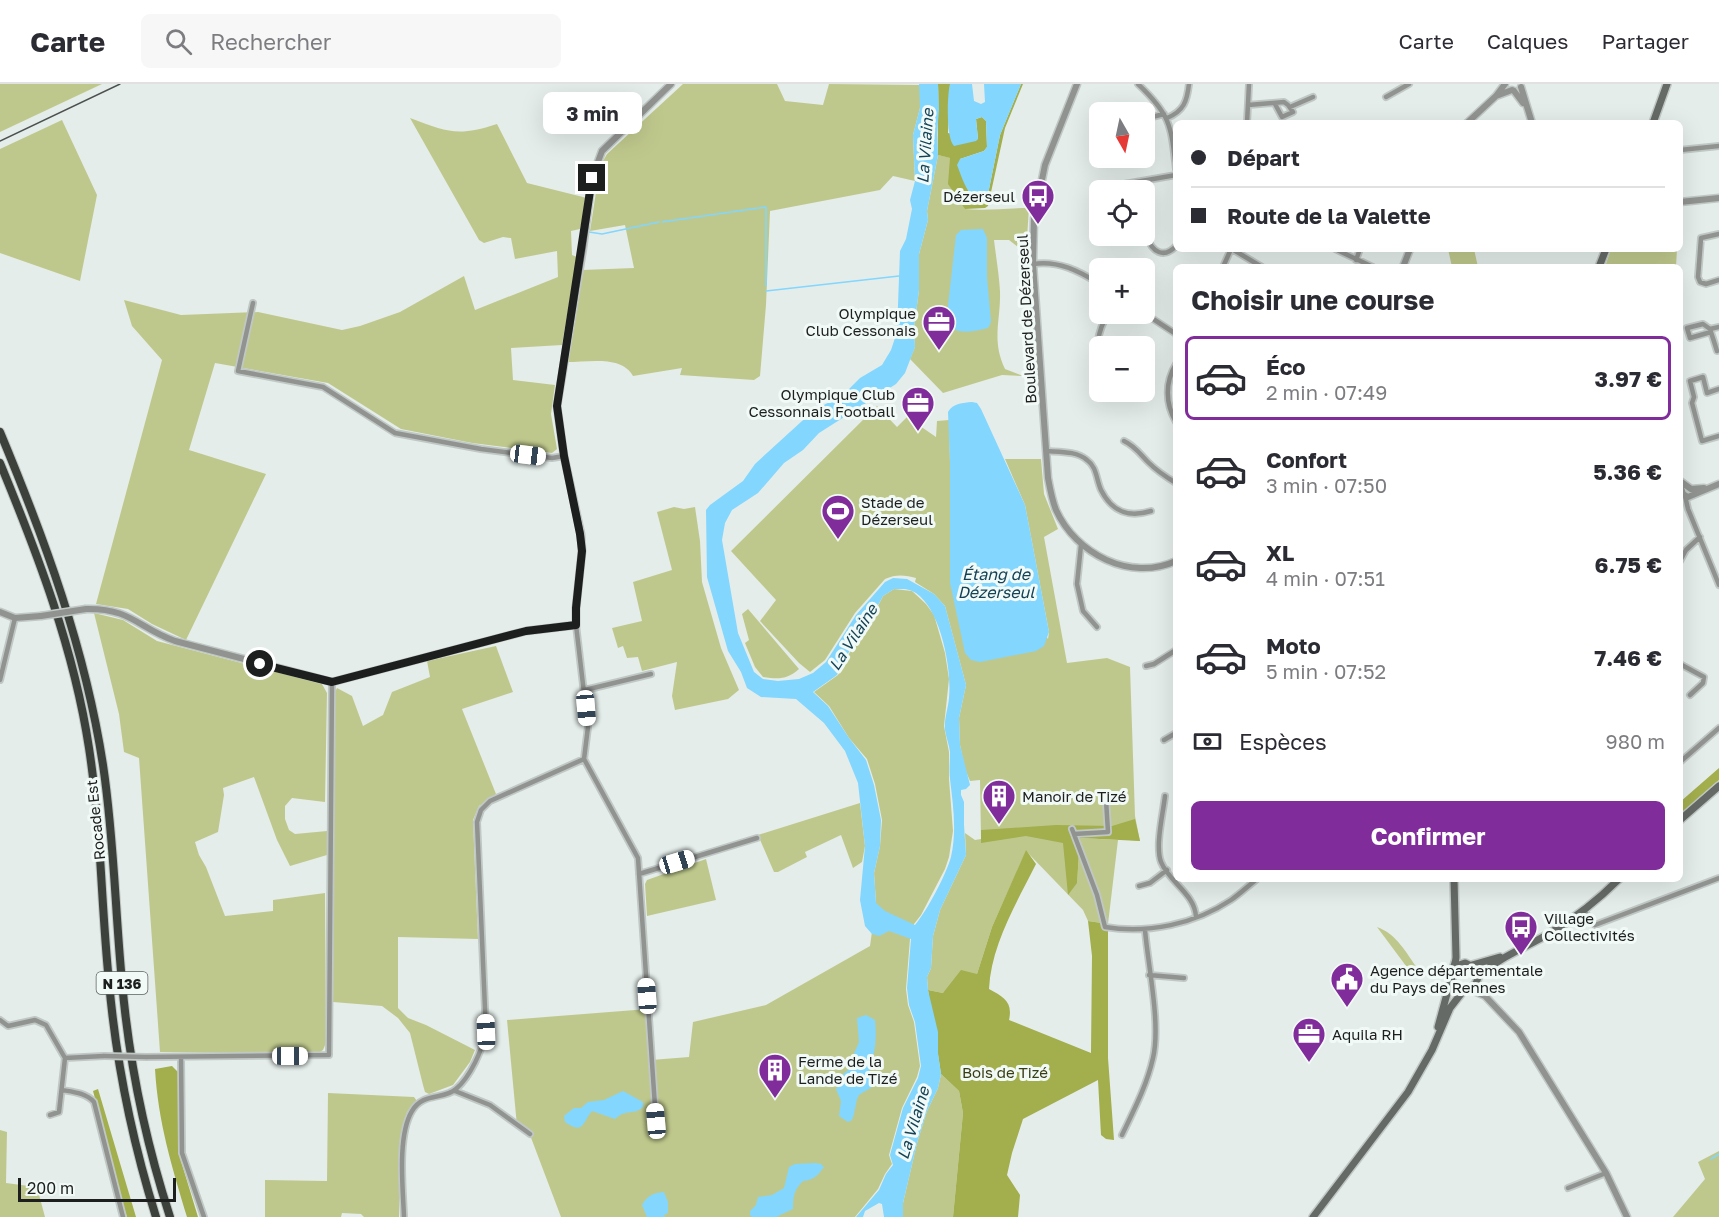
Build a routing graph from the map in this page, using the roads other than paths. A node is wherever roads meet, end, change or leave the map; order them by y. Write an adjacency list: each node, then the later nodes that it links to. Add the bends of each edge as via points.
1 (671, 84): 58 (street, via 602,151 594,168 557,406)
2 (1077, 84): 38 (street, Boulevard de Dézerseul, via 1045,165 1034,219)
3 (1138, 84): 18 (street)
4 (1189, 84): 18 (street, via 1185,105 1173,116)
5 (1249, 84): 15 (street)
6 (1409, 84): 13 (street)
7 (1506, 84): 10 (street); 11 (street)
8 (1667, 84): 23 (main road)
9 (1522, 86): 10 (street); 17 (street)
10 (1513, 91): 11 (street); 17 (street)
11 (1496, 96): 21 (street)
12 (1313, 97): 16 (street)
13 (1386, 97)
14 (1275, 104): 15 (street); 16 (street, via 1284,102); 16 (street, via 1282,117 1293,112)
15 (1248, 105): 20 (street)
16 (1290, 107)
17 (1527, 111): 22 (street)
18 (1166, 116): 19 (street); 24 (street)
19 (1155, 118)
20 (1247, 120)
21 (1470, 120)
22 (1531, 120)
23 (1654, 120)
24 (1173, 140)
25 (1719, 146): 26 (street)
26 (1683, 150)
27 (1173, 176): 28 (street)
28 (1147, 180)
29 (1719, 198): 30 (street)
30 (1683, 202)
31 (1719, 234): 42 (street, via 1701,238 1698,277 1706,284)
32 (1151, 246): 33 (street, via 1162,254)
33 (1173, 249)
34 (1237, 252): 39 (street)
35 (1341, 252): 37 (street)
36 (1359, 252): 37 (street)
37 (1356, 260): 40 (street)
38 (1033, 264): 41 (street, via 1064,265); 57 (street, Boulevard de Dézerseul)
39 (1257, 264)
40 (1366, 264)
41 (1089, 278)
42 (1719, 280)
43 (253, 303): 58 (street, via 238,371 323,387 395,433 481,449 552,458)
44 (1155, 320): 46 (street)
45 (1719, 327): 47 (street)
46 (1173, 331)
47 (1711, 331): 47 (street, via 1690,338 1687,328 1703,324); 48 (street)
48 (1717, 351)
49 (1173, 368): 53 (street, via 1168,403)
50 (1719, 389): 51 (street)
51 (1707, 393): 52 (street); 52 (street, via 1703,377 1690,381)
52 (1694, 397): 55 (street, via 1692,403 1702,441)
53 (1173, 415)
54 (0, 432): 127 (highway, Rocade Est / N 136, via 58,580 92,703 109,808 130,1050 143,1123)
55 (1719, 436)
56 (1124, 441): 60 (street)
57 (1046, 451): 63 (street, via 1086,458 1101,490 1120,512 1136,516); 65 (street, Boulevard de Dézerseul, via 1055,509)
58 (564, 456): 71 (street, via 582,551)
59 (0, 463): 126 (highway, Rocade Est / N 136, via 55,609 85,725 97,811 117,1051 133,1136)
60 (1173, 481)
61 (1719, 484): 62 (street)
62 (1686, 490): 64 (street, via 1688,509)
63 (1151, 511)
64 (1700, 537): 66 (street); 68 (street)
65 (1082, 545): 67 (street, Boulevard de Dézerseul, via 1108,561 1130,567); 72 (street, via 1079,593 1083,611)
66 (1683, 556)
67 (1173, 562)
68 (1719, 585)
69 (0, 612): 70 (street)
70 (15, 618): 77 (street); 78 (street, bridge, via 86,609 118,612 175,641)
71 (576, 625): 78 (street, via 526,631); 79 (street)
72 (1097, 627)
73 (1173, 652): 74 (street)
74 (1146, 666)
75 (1683, 666): 80 (street, via 1704,677)
76 (651, 674): 79 (street)
77 (0, 680)
78 (332, 682): 114 (street, via 329,1055)
79 (585, 690): 84 (street, via 588,727)
80 (1690, 695)
81 (1719, 728): 85 (street)
82 (1173, 735): 83 (street)
83 (1164, 740)
84 (584, 759): 92 (street, via 638,858); 118 (street, via 490,801 481,810 477,822 486,1032 478,1055)
85 (1683, 759)
86 (1719, 786): 89 (main road)
87 (1165, 796): 91 (street, via 1159,853)
88 (1106, 800): 102 (street, via 1108,831 1073,832 1105,927)
89 (1683, 817)
90 (756, 838): 92 (street)
91 (1167, 870): 93 (street); 99 (street)
92 (639, 874): 120 (street)
93 (1173, 878)
94 (1719, 878): 100 (street, via 1595,925)
95 (1176, 882): 101 (street, via 1195,907)
96 (1253, 882): 101 (street, via 1233,899)
97 (1454, 882): 103 (main road)
98 (1616, 882): 100 (main road)
99 (1139, 886)
100 (1584, 910): 104 (main road)
101 (1196, 917): 102 (street)
102 (1145, 930): 107 (street)
103 (1456, 939): 105 (main road); 106 (main road)
104 (1506, 956): 105 (main road); 109 (main road)
105 (1470, 964): 106 (main road); 109 (main road, via 1477,970)
106 (1456, 966): 110 (main road)
107 (1149, 975): 108 (street); 122 (street, via 1155,1020 1154,1056 1146,1085)
108 (1184, 978)
109 (1478, 978): 111 (main road, via 1475,985); 112 (street)
110 (1451, 979): 111 (main road, via 1456,986); 116 (main road, via 1433,1041)
111 (1466, 989): 112 (street); 116 (main road, via 1450,1008)
112 (1485, 996): 123 (street, via 1519,1032)
113 (0, 1020): 115 (street, via 8,1026 35,1020 46,1025)
114 (181, 1057): 115 (street, bridge); 128 (street, via 182,1153)
115 (65, 1058): 117 (street)
116 (1417, 1077): 130 (main road)
117 (62, 1090): 119 (street, via 59,1112); 125 (street, via 90,1097 94,1102)
118 (455, 1090): 121 (street, via 504,1113); 129 (street, via 426,1098 412,1110 402,1162)
119 (50, 1115)
120 (656, 1121)
121 (530, 1134)
122 (1122, 1135)
123 (1606, 1173): 124 (street); 131 (street)
124 (1568, 1188)
125 (123, 1217)
126 (156, 1217)
127 (170, 1217)
128 (204, 1217)
129 (404, 1217)
130 (1313, 1217)
131 (1627, 1217)

